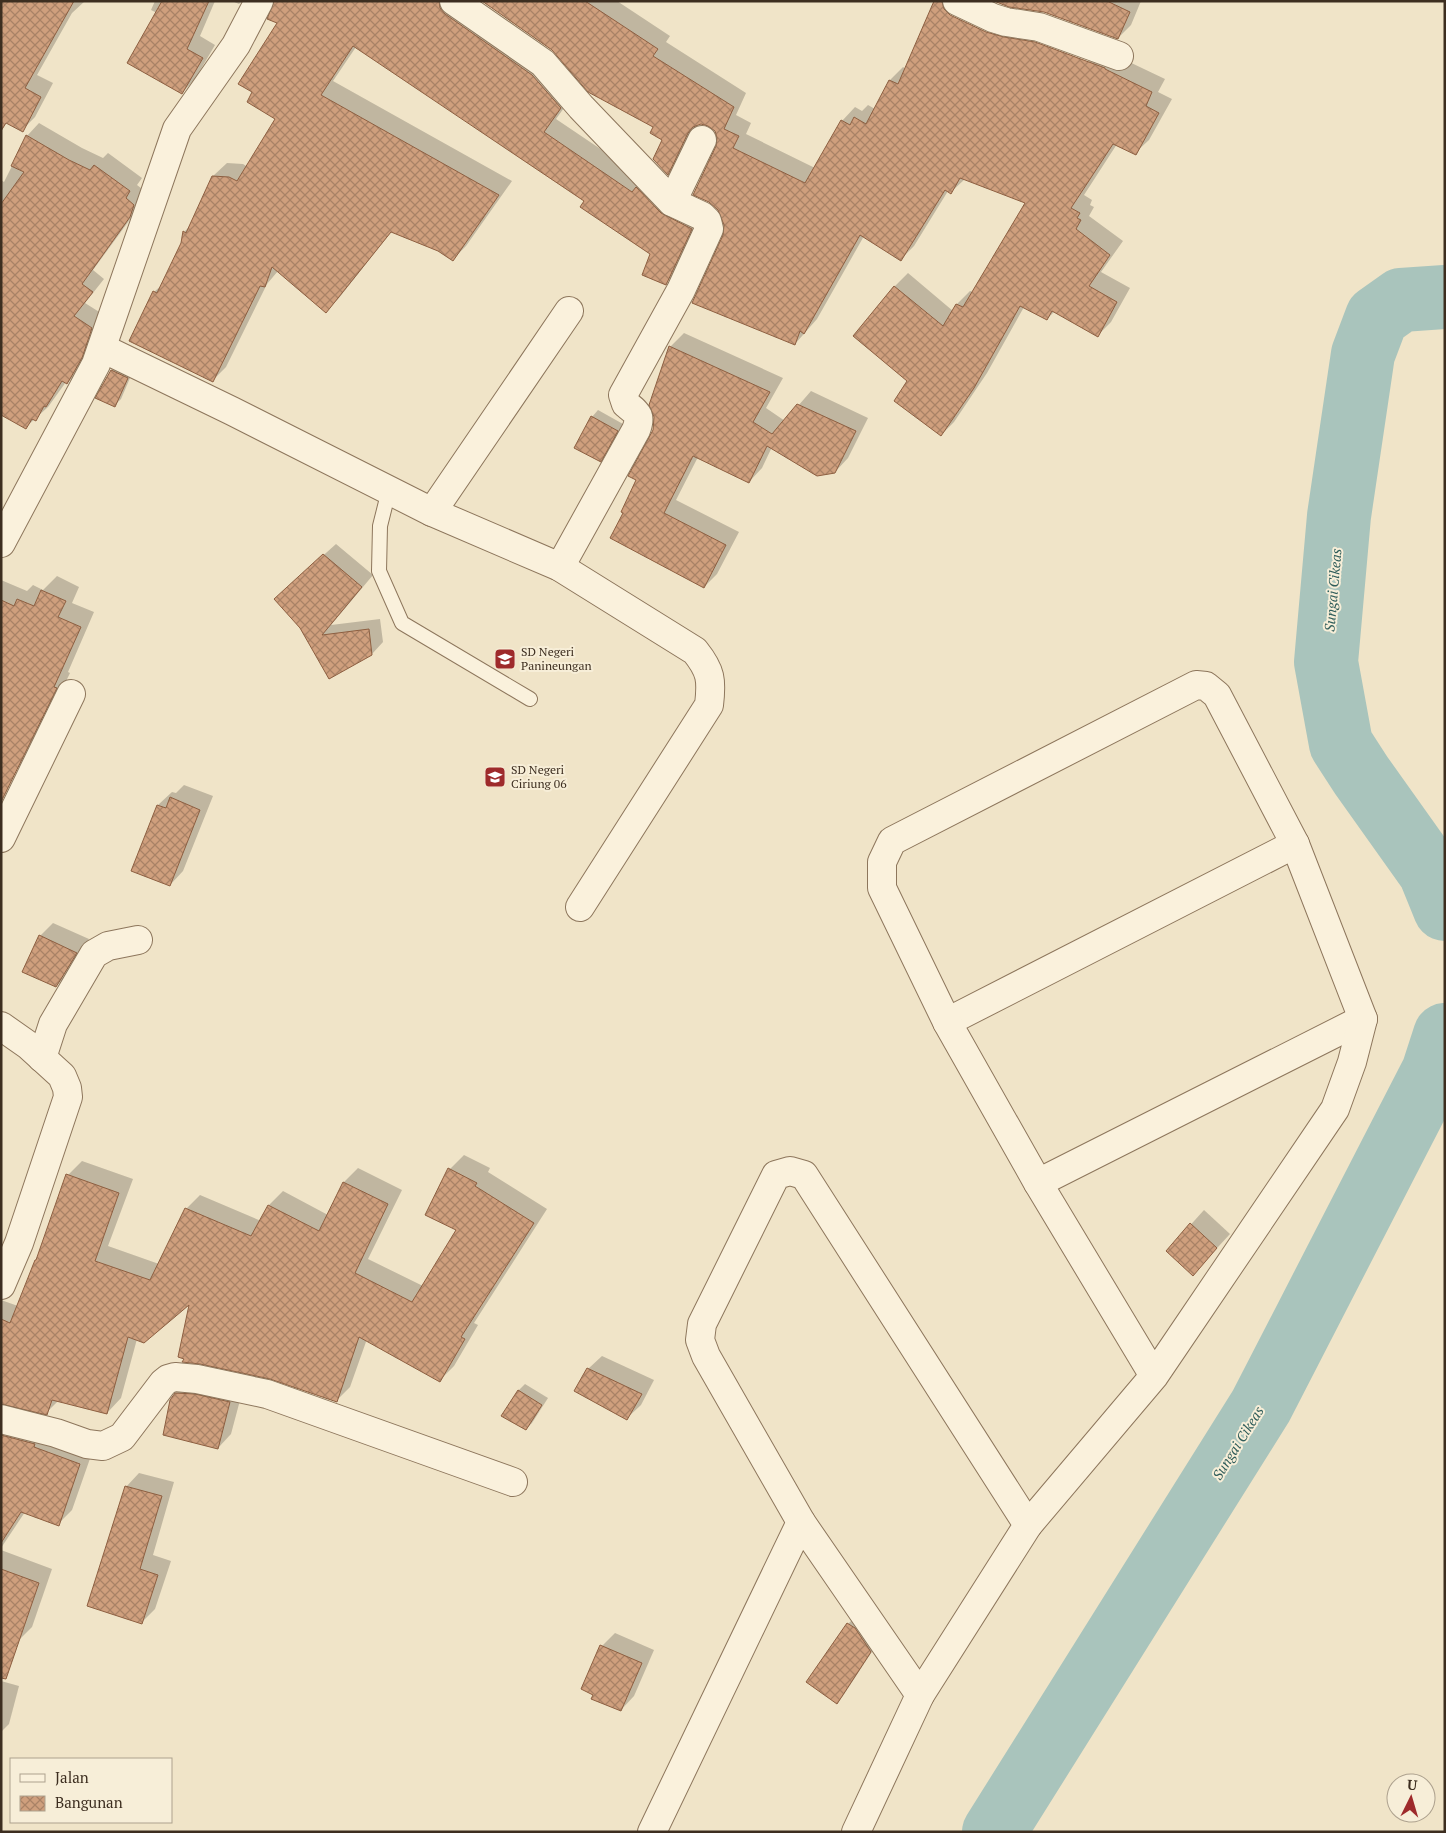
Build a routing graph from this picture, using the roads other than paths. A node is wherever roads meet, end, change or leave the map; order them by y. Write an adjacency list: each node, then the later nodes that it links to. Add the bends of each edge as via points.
1 (259, 1): 8 (street, via 236,45 177,129)
2 (454, 1): 6 (street, via 543,63)
3 (957, 1): 4 (street, via 993,18 1039,27)
4 (1119, 56)
5 (702, 140): 6 (street)
6 (672, 202): 12 (street, via 702,216 709,229 681,290 623,395 640,421)
7 (569, 310): 10 (street)
8 (102, 348): 9 (street); 11 (street)
9 (389, 490): 10 (street); 14 (lane, via 380,526 379,570 402,623)
10 (432, 512): 12 (street)
11 (1, 543)
12 (560, 567): 17 (street, via 695,651 706,666 711,682 709,706)
13 (71, 694): 15 (street)
14 (530, 699)
15 (1, 838)
16 (1294, 844): 19 (street); 20 (street); 20 (street, via 1217,695 1206,686 1196,685 1170,698 892,841 882,862 882,888)
17 (580, 907)
18 (138, 940): 22 (street, via 108,946 94,954 53,1024)
19 (1363, 1019): 23 (street); 25 (street, via 1335,1108)
20 (947, 1022): 23 (street)
21 (1, 1026): 22 (street)
22 (42, 1058): 24 (street, via 62,1076 68,1097 20,1243)
23 (1038, 1183): 25 (street)
24 (1, 1285)
25 (1154, 1376): 29 (street)
26 (1, 1419): 27 (street, via 103,1446 122,1436 168,1379 197,1379 267,1394)
27 (514, 1482)
28 (802, 1522): 29 (street, via 706,1356 700,1340 702,1324 776,1175 790,1171 804,1175); 30 (street); 31 (street)
29 (1028, 1525): 30 (street)
30 (920, 1695): 32 (street)
31 (652, 1832)
32 (856, 1832)

